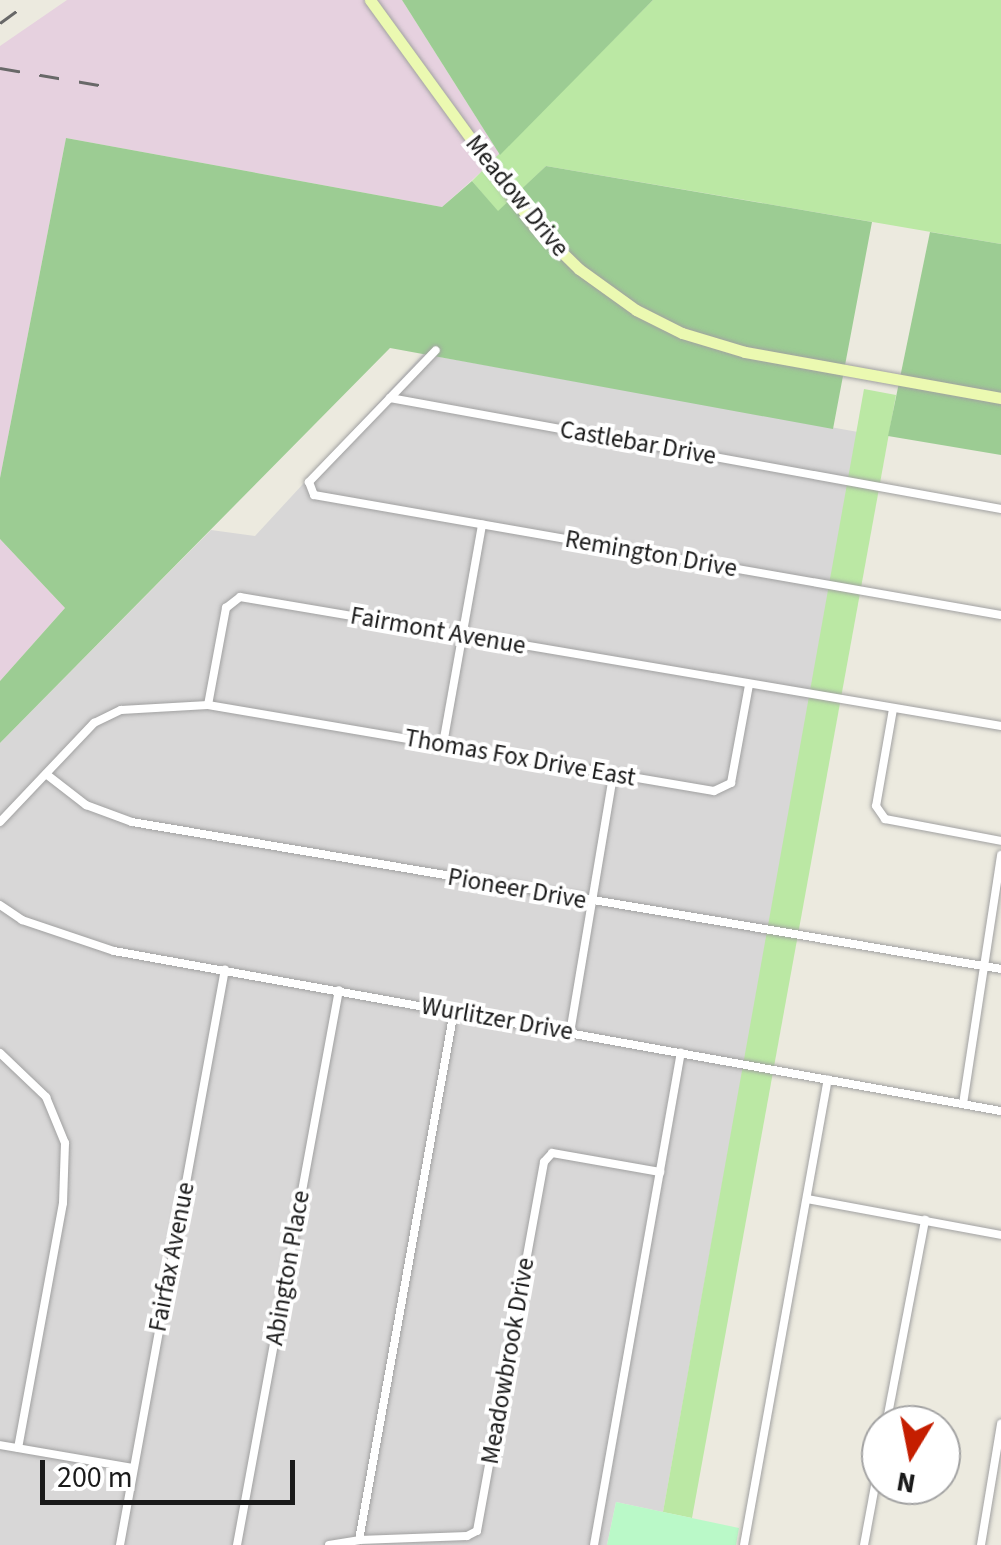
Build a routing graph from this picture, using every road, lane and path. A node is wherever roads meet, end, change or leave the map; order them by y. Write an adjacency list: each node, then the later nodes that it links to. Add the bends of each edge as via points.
1 (370, 0): 4 (street, Meadow Drive, via 533,224 579,270 636,310 745,352)
2 (436, 350): 3 (street)
3 (390, 398): 5 (street, Castlebar Drive); 6 (street, Remington Drive, via 309,482 314,495)
4 (1001, 398)
5 (1001, 509)
6 (482, 524): 7 (street, Remington Drive); 8 (street)
7 (1001, 615)
8 (462, 635): 9 (street, Fairmont Avenue); 10 (street, Fairmont Avenue, via 240,597 226,608); 13 (street)
9 (749, 684): 11 (street, Fairmont Avenue); 15 (street, Thomas Fox Drive East, via 732,783 714,791)
10 (208, 706): 13 (street, Thomas Fox Drive East); 14 (street, via 122,710 94,723)
11 (893, 708): 12 (street, Fairmont Avenue); 17 (street, via 876,806 885,819)
12 (1001, 726)
13 (443, 744): 15 (street, Thomas Fox Drive East)
14 (46, 774): 16 (street); 19 (street, Pioneer Drive, via 86,805 132,822)
15 (612, 774): 19 (street)
16 (0, 822)
17 (1001, 840)
18 (1001, 855): 21 (street)
19 (592, 902): 21 (street, Pioneer Drive); 26 (street)
20 (0, 905): 22 (street, Wurlitzer Drive, via 22,920 114,951)
21 (986, 966): 23 (street, Pioneer Drive); 30 (street)
22 (226, 969): 24 (street, Wurlitzer Drive); 40 (street, Fairfax Avenue)
23 (1001, 969)
24 (340, 990): 25 (street, Wurlitzer Drive); 44 (street, Abington Place)
25 (454, 1011): 26 (street, Wurlitzer Drive); 42 (street)
26 (570, 1032): 28 (street, Wurlitzer Drive)
27 (0, 1052): 39 (street, via 46,1097 65,1143 64,1202)
28 (681, 1053): 29 (street, Wurlitzer Drive); 32 (street)
29 (828, 1080): 30 (street, Wurlitzer Drive); 33 (street)
30 (963, 1104): 31 (street, Wurlitzer Drive)
31 (1001, 1111)
32 (660, 1172): 42 (street, Meadowbrook Drive, via 552,1154 544,1162 477,1531); 46 (street)
33 (807, 1198): 34 (street); 47 (street)
34 (925, 1220): 35 (street); 36 (street)
35 (1001, 1235)
36 (890, 1405)
37 (1001, 1424): 49 (street)
38 (0, 1445): 39 (street)
39 (18, 1448): 40 (street)
40 (133, 1468): 43 (street, Fairfax Avenue)
41 (871, 1505): 48 (street)
42 (359, 1540): 45 (street, Meadowbrook Drive)
43 (120, 1545)
44 (237, 1545)
45 (329, 1545)
46 (594, 1545)
47 (744, 1545)
48 (864, 1545)
49 (981, 1545)

